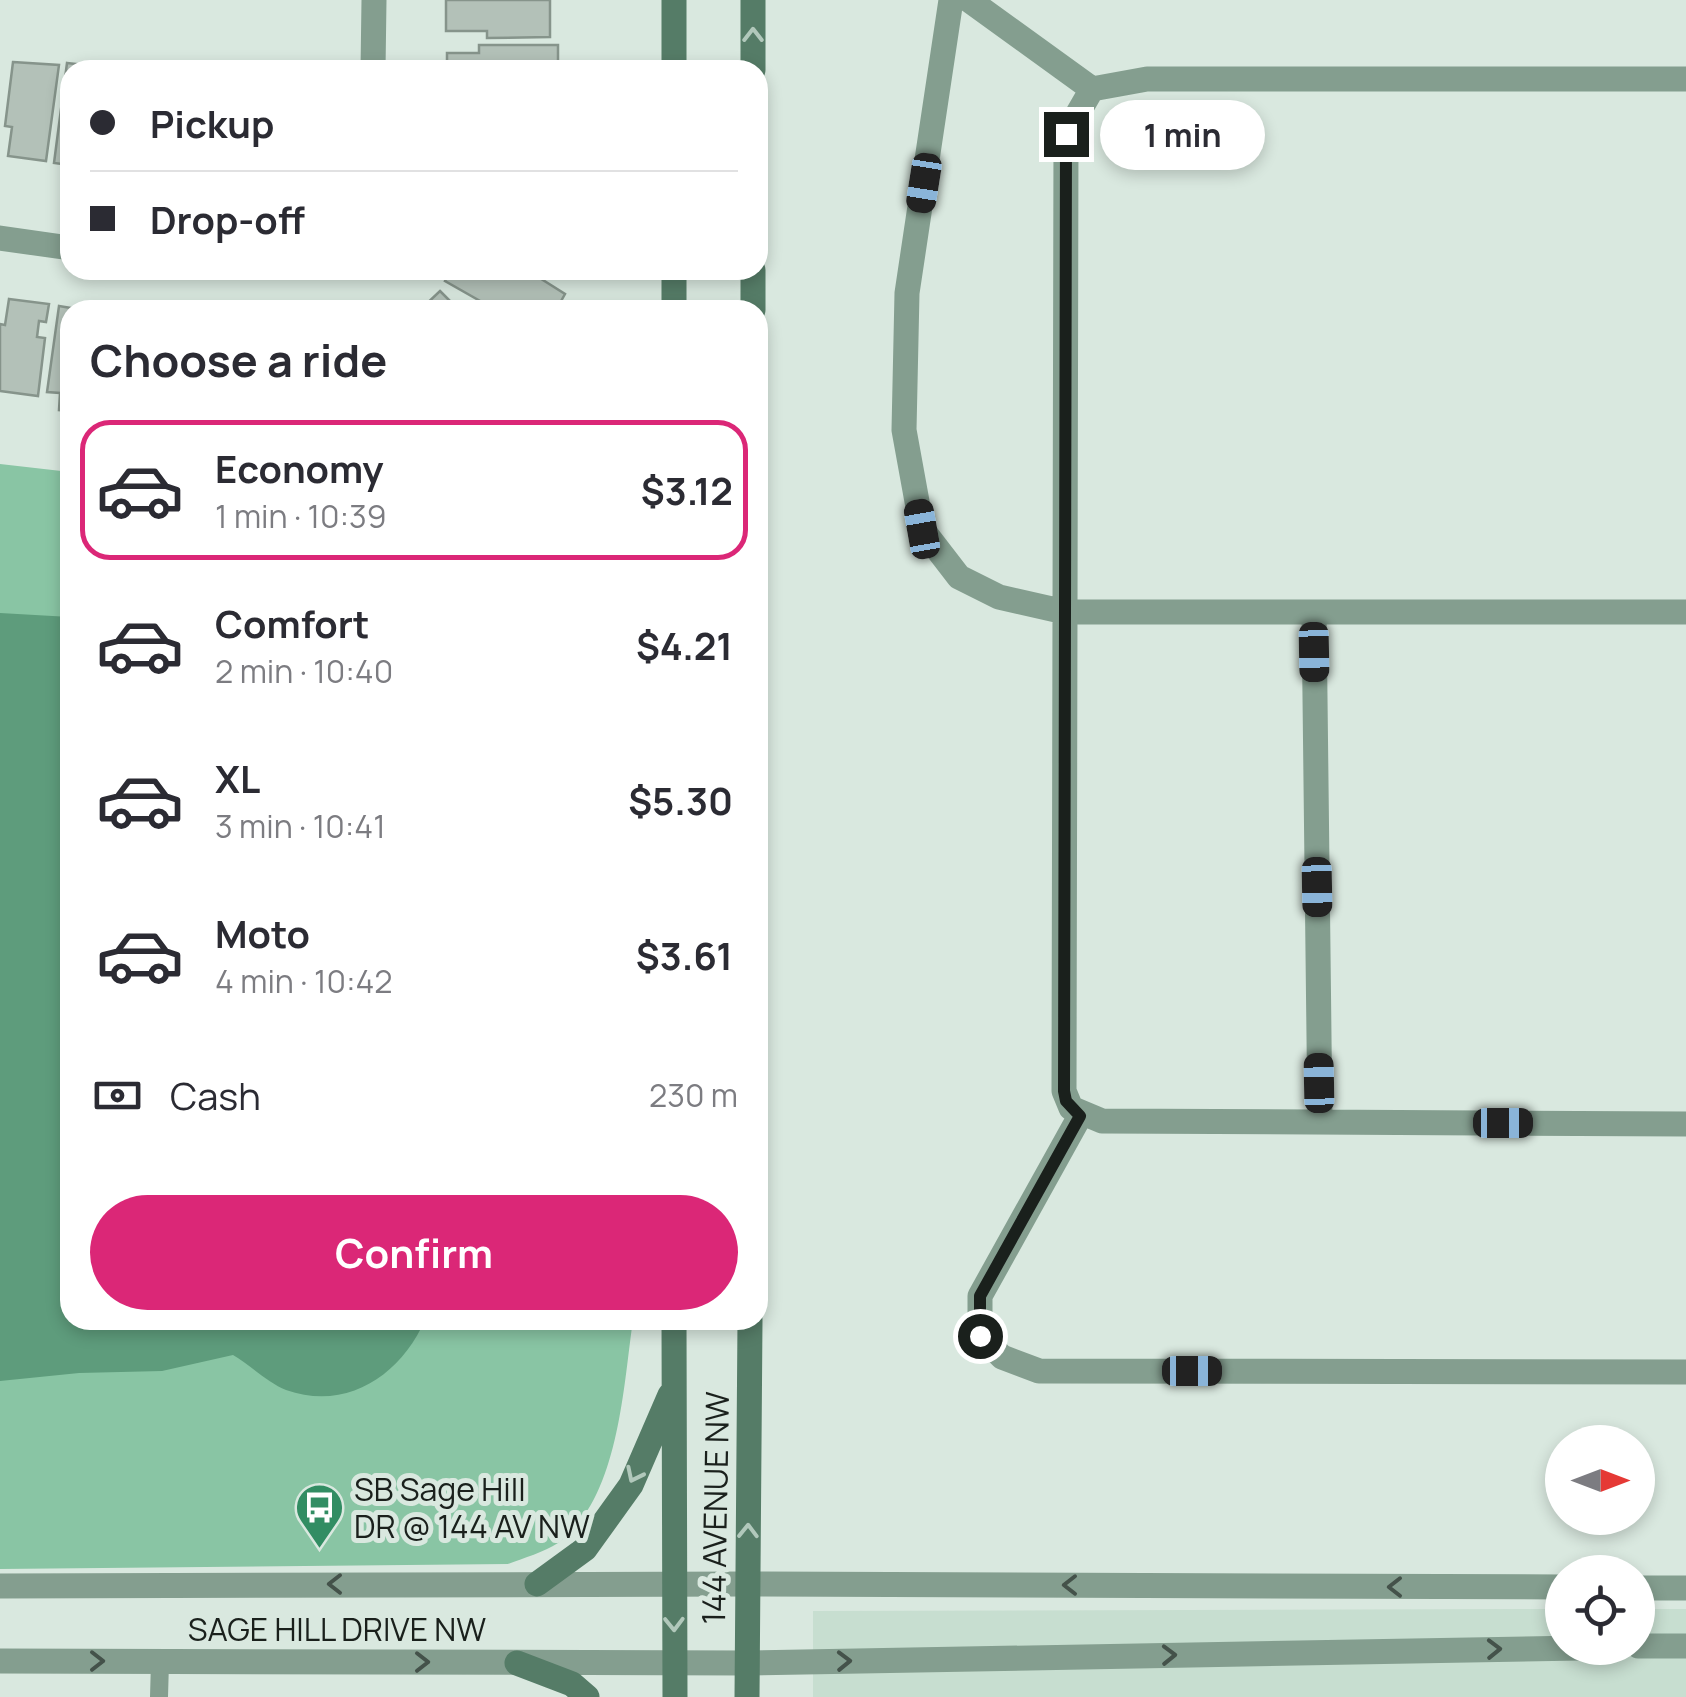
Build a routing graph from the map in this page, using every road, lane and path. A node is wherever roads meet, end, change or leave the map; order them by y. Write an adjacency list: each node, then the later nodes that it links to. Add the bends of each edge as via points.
1 (374, 0): 6 (street)
2 (674, 0): 7 (main road)
3 (753, 0): 8 (main road, one-way to 3)
4 (952, 0): 13 (street, via 907,293 904,430 922,529 958,577 999,596)
5 (969, 0): 10 (street)
6 (374, 60)
7 (674, 60)
8 (753, 60)
9 (1686, 79): 10 (street, via 1147,79)
10 (1092, 89): 13 (street, via 1066,134)
11 (0, 238): 12 (street)
12 (60, 247)
13 (1065, 612): 14 (street); 16 (street, via 1064,1091)
14 (1314, 612): 15 (street); 17 (street)
15 (1686, 612)
16 (1080, 1116): 17 (street); 21 (street, via 980,1296 980,1336 1002,1358 1040,1371)
17 (1320, 1122): 18 (street)
18 (1686, 1124)
19 (674, 1330): 22 (main road, 144 AVENUE NW)
20 (750, 1330): 25 (main road, 144 AVENUE NW, one-way to 20)
21 (1686, 1372)
22 (674, 1386): 23 (main road, one-way to 23, via 631,1485 586,1550); 24 (main road, 144 AVENUE NW)
23 (537, 1584): 24 (street, SAGE HILL DRIVE NW); 26 (street, SAGE HILL DRIVE NW, one-way to 26)
24 (674, 1584): 25 (street, SAGE HILL DRIVE NW); 37 (main road, 144 AVENUE NW, one-way to 37)
25 (748, 1584): 27 (street, SAGE HILL DRIVE NW, one-way to 25); 36 (main road, 144 AVENUE NW)
26 (0, 1586)
27 (1545, 1587)
28 (1655, 1588): 29 (street)
29 (1686, 1588)
30 (1655, 1646): 31 (street)
31 (1686, 1646)
32 (1545, 1649): 36 (street, SAGE HILL DRIVE NW, one-way to 32)
33 (0, 1661): 34 (street, SAGE HILL DRIVE NW, one-way to 34)
34 (160, 1662): 35 (street, SAGE HILL DRIVE NW, one-way to 35); 38 (lane)
35 (517, 1663): 37 (street, SAGE HILL DRIVE NW); 39 (main road)
36 (747, 1663): 37 (street, SAGE HILL DRIVE NW); 41 (main road, 144 AVENUE NW)
37 (675, 1664): 40 (main road, 144 AVENUE NW)
38 (159, 1697)
39 (588, 1697)
40 (675, 1697)
41 (747, 1697)

